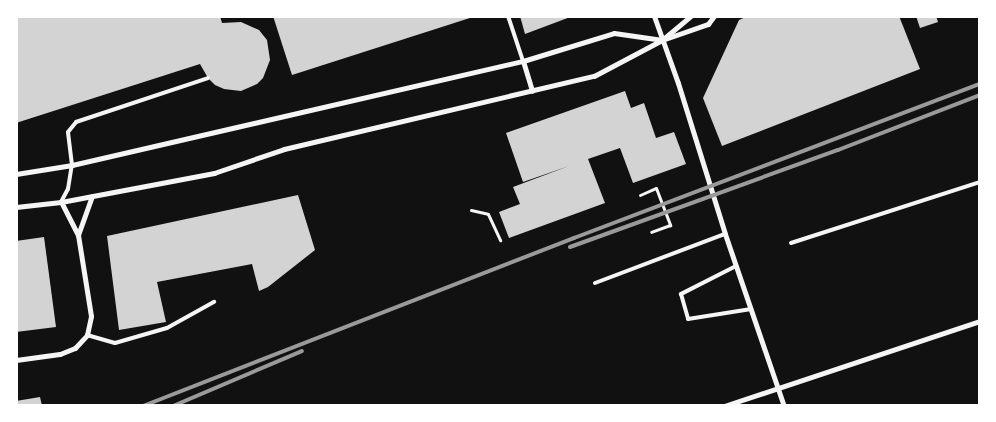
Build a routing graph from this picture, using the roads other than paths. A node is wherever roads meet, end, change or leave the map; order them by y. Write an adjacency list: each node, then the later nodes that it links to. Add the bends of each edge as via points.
1 (508, 16): 6 (lane)
2 (654, 16): 5 (street)
3 (691, 16): 5 (street)
4 (714, 16): 5 (street, via 708,24)
5 (662, 40): 6 (street, via 614,33); 8 (street, via 594,76); 15 (street)
6 (523, 61): 8 (street); 9 (street)
7 (208, 78): 9 (lane, via 76,122 68,132)
8 (532, 91): 12 (street, via 284,149 214,172)
9 (72, 164): 10 (street); 13 (lane, via 68,188)
10 (16, 174)
11 (980, 182): 17 (lane)
12 (92, 196): 13 (street); 16 (street)
13 (61, 202): 14 (street); 16 (street)
14 (16, 207)
15 (725, 234): 18 (street); 19 (lane)
16 (78, 235): 23 (street, via 92,316)
17 (791, 243)
18 (736, 266): 21 (street); 21 (lane, via 681,294 688,320)
19 (595, 283)
20 (214, 302): 23 (lane, via 167,328 114,343)
21 (751, 310): 25 (street)
22 (980, 321): 25 (street)
23 (87, 335): 24 (street, via 75,348 60,354)
24 (16, 360)
25 (778, 388): 26 (street); 27 (street)
26 (724, 406)
27 (784, 406)

